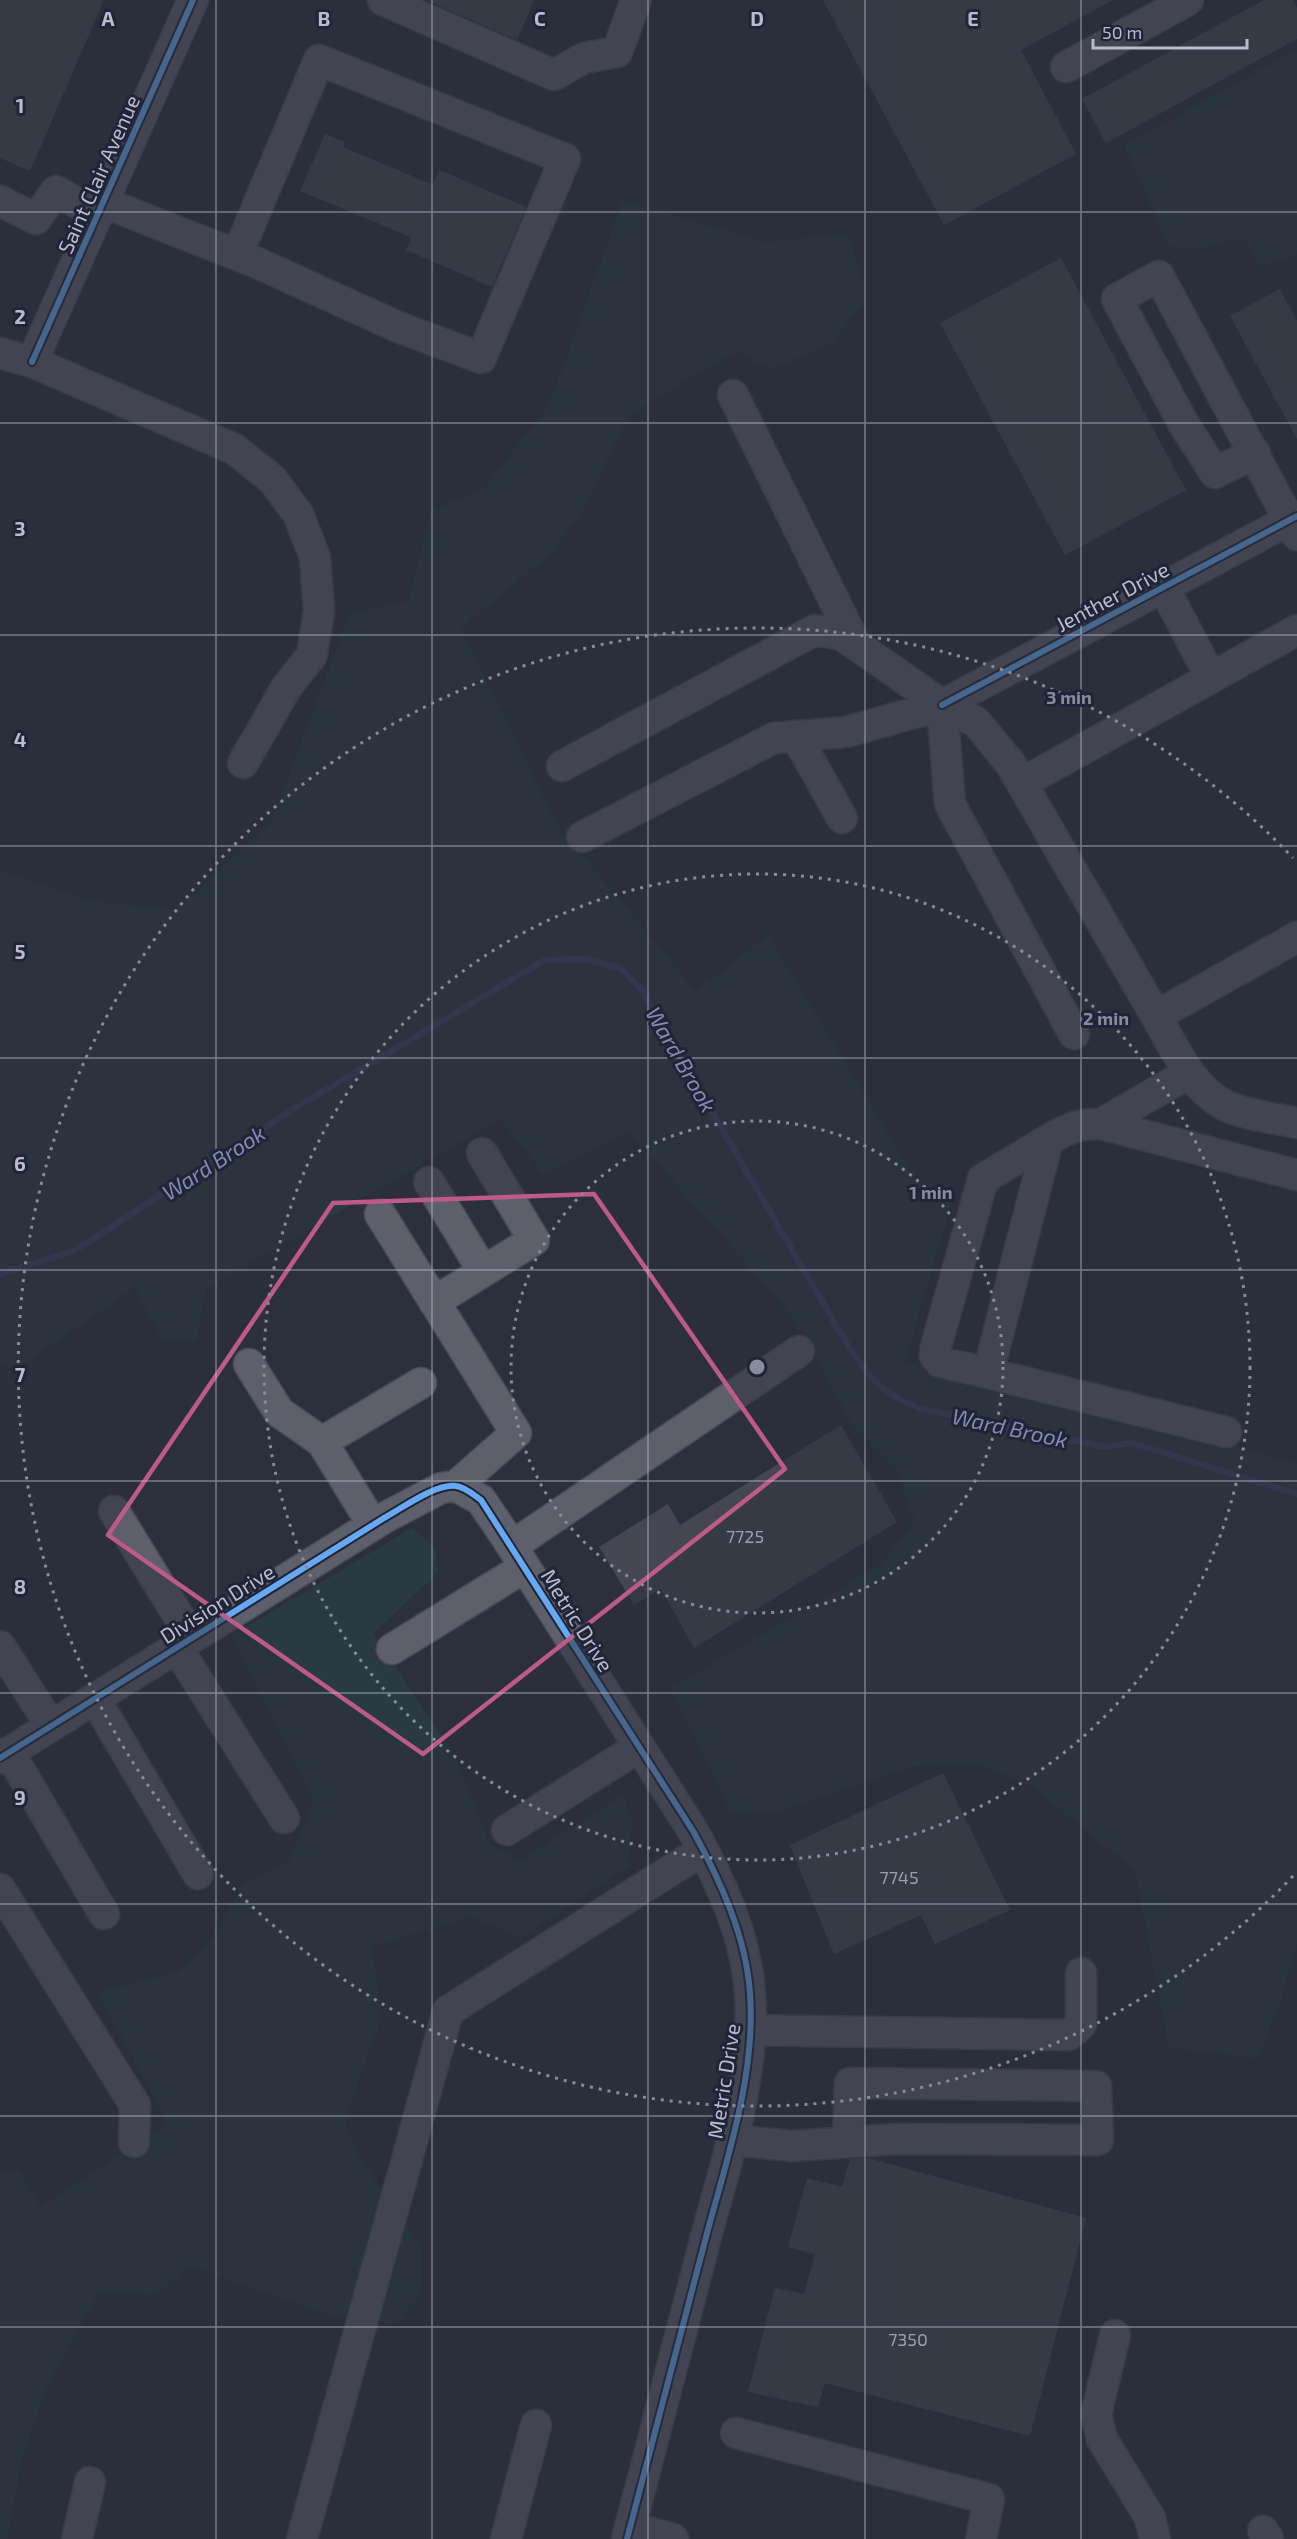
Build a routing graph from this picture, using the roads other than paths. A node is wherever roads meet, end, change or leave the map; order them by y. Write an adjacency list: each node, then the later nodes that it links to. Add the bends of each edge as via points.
1 (193, 0): 7 (street, Saint Clair Avenue)
2 (383, 0): 3 (street, via 554,75 584,58 617,52)
3 (636, 0)
4 (1188, 0): 5 (street)
5 (1066, 67)
6 (0, 201): 7 (street, via 36,219 56,190)
7 (100, 208): 8 (street); 10 (street, Saint Clair Avenue)
8 (237, 255): 8 (street, via 398,327 481,358 565,159 319,60)
9 (0, 352): 10 (street)
10 (32, 362): 20 (street, via 234,449 272,479 298,514 315,557 320,611 312,655 286,688)
11 (733, 395): 16 (street)
12 (1255, 453): 12 (street, via 1159,276 1117,299 1183,423 1215,473); 13 (street)
13 (1294, 524): 14 (street, Jenther Drive)
14 (1164, 588): 17 (street); 18 (street, Jenther Drive)
15 (1297, 630): 17 (street)
16 (856, 645): 18 (street); 21 (street, via 843,635 815,630)
17 (1211, 678): 22 (street)
18 (942, 705): 19 (street, Jenther Drive, via 846,732); 22 (street, via 976,722); 27 (street, via 950,804)
19 (796, 736): 23 (street); 24 (street, Jenther Drive, via 774,738)
20 (243, 763)
21 (562, 766)
22 (1022, 783): 26 (street)
23 (842, 818)
24 (582, 837)
25 (1297, 937): 26 (street)
26 (1156, 1016): 28 (street)
27 (1074, 1034)
28 (1189, 1072): 29 (street, via 1208,1094 1226,1106); 30 (street)
29 (1297, 1123)
30 (1101, 1124): 31 (street, via 1068,1128); 33 (street)
31 (1048, 1140): 40 (street); 40 (street, via 983,1179 935,1350 934,1356 940,1362)
32 (482, 1153): 36 (street, via 534,1240)
33 (1297, 1175)
34 (429, 1182): 36 (street)
35 (380, 1215): 37 (street)
36 (483, 1272): 37 (street)
37 (434, 1302): 44 (street, via 516,1433)
38 (799, 1351): 47 (street)
39 (249, 1364): 43 (street, via 279,1412)
40 (987, 1373): 42 (street)
41 (421, 1383): 43 (street)
42 (1226, 1432)
43 (322, 1442): 46 (street)
44 (456, 1486): 46 (street, Division Drive, via 441,1488); 47 (street, Metric Drive, via 481,1500)
45 (114, 1511): 48 (street)
46 (373, 1525): 48 (street, Division Drive)
47 (519, 1557): 50 (street); 53 (street, Metric Drive)
48 (184, 1643): 51 (street, Division Drive); 55 (street)
49 (0, 1646): 52 (street)
50 (392, 1648)
51 (94, 1699): 52 (street, Division Drive); 58 (street)
52 (51, 1726): 54 (street, Division Drive)
53 (639, 1747): 56 (street); 57 (street, Metric Drive)
54 (5, 1755): 60 (street)
55 (284, 1818)
56 (507, 1830)
57 (703, 1850): 62 (street, Metric Drive, via 738,1933 750,1991); 72 (street, via 448,2011)
58 (198, 1874)
59 (0, 1889): 64 (street, via 135,2105)
60 (104, 1914)
61 (1081, 1973): 62 (street, via 1081,2024 1069,2035)
62 (750, 2030): 63 (street, Metric Drive)
63 (732, 2140): 65 (street, via 792,2146); 70 (street, Metric Drive)
64 (134, 2142)
65 (848, 2142): 65 (street, via 1098,2140 1096,2086 850,2083)
66 (1115, 2335): 76 (street, via 1096,2415 1102,2439 1150,2518)
67 (537, 2425): 73 (street)
68 (736, 2433): 75 (street, via 989,2499)
69 (90, 2482): 71 (street)
70 (629, 2533): 74 (street)
71 (76, 2539)
72 (302, 2539)
73 (506, 2539)
74 (673, 2539)
75 (981, 2539)
76 (1155, 2539)

